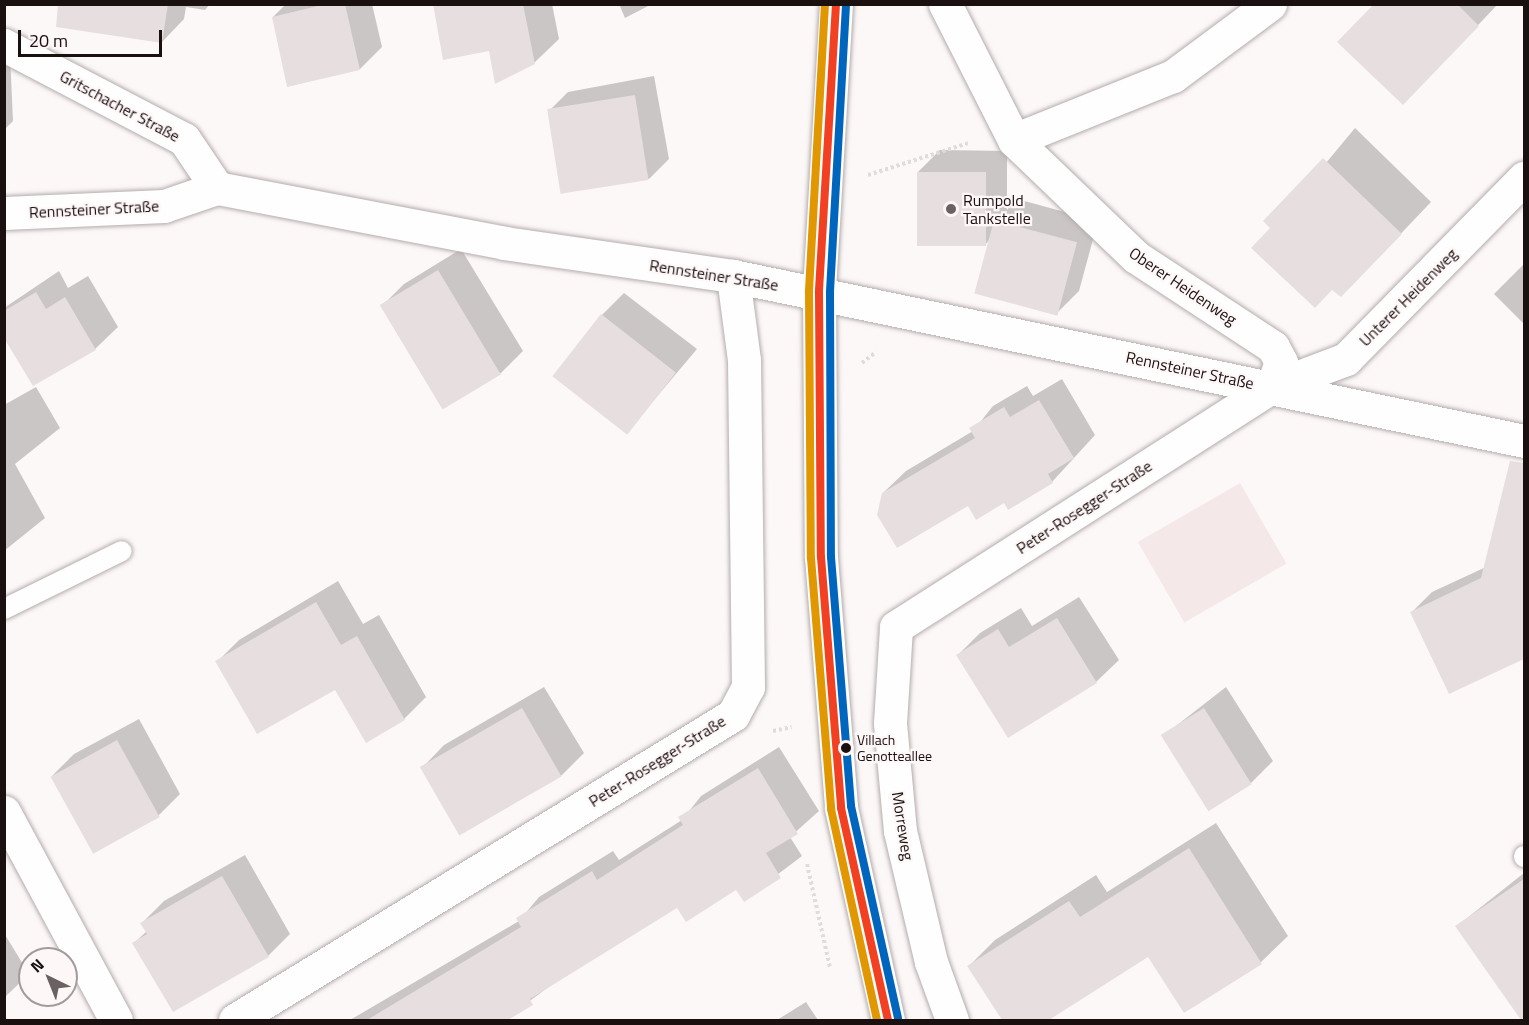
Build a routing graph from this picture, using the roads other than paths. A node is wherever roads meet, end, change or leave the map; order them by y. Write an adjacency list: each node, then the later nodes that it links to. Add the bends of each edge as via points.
1 (836, 4): 10 (street)
2 (945, 4): 5 (street, Oberer Heidenweg)
3 (1270, 4): 5 (street, via 1173,76)
4 (4, 45): 7 (street, Gritschacher Straße, via 184,139)
5 (1014, 140): 11 (street, Oberer Heidenweg, via 1136,256 1273,347 1281,362)
6 (1524, 178): 11 (street, Unterer Heidenweg, via 1346,359)
7 (217, 188): 8 (street, Rennsteiner Straße, via 164,206); 9 (street, Rennsteiner Straße, via 504,243)
8 (4, 213)
9 (733, 276): 10 (street, Rennsteiner Straße); 18 (street, Peter-Rosegger-Straße, via 744,360 747,687 733,715)
10 (819, 293): 11 (street, Rennsteiner Straße); 19 (street, via 821,557 841,808)
11 (1272, 387): 12 (street, Rennsteiner Straße); 15 (street, Peter-Rosegger-Straße)
12 (1524, 441)
13 (122, 551): 14 (lane)
14 (4, 609)
15 (896, 627): 20 (street, Morreweg, via 890,723 900,831 931,962)
16 (6, 818): 17 (street)
17 (116, 1020)
18 (235, 1020)
19 (888, 1020)
20 (952, 1020)

